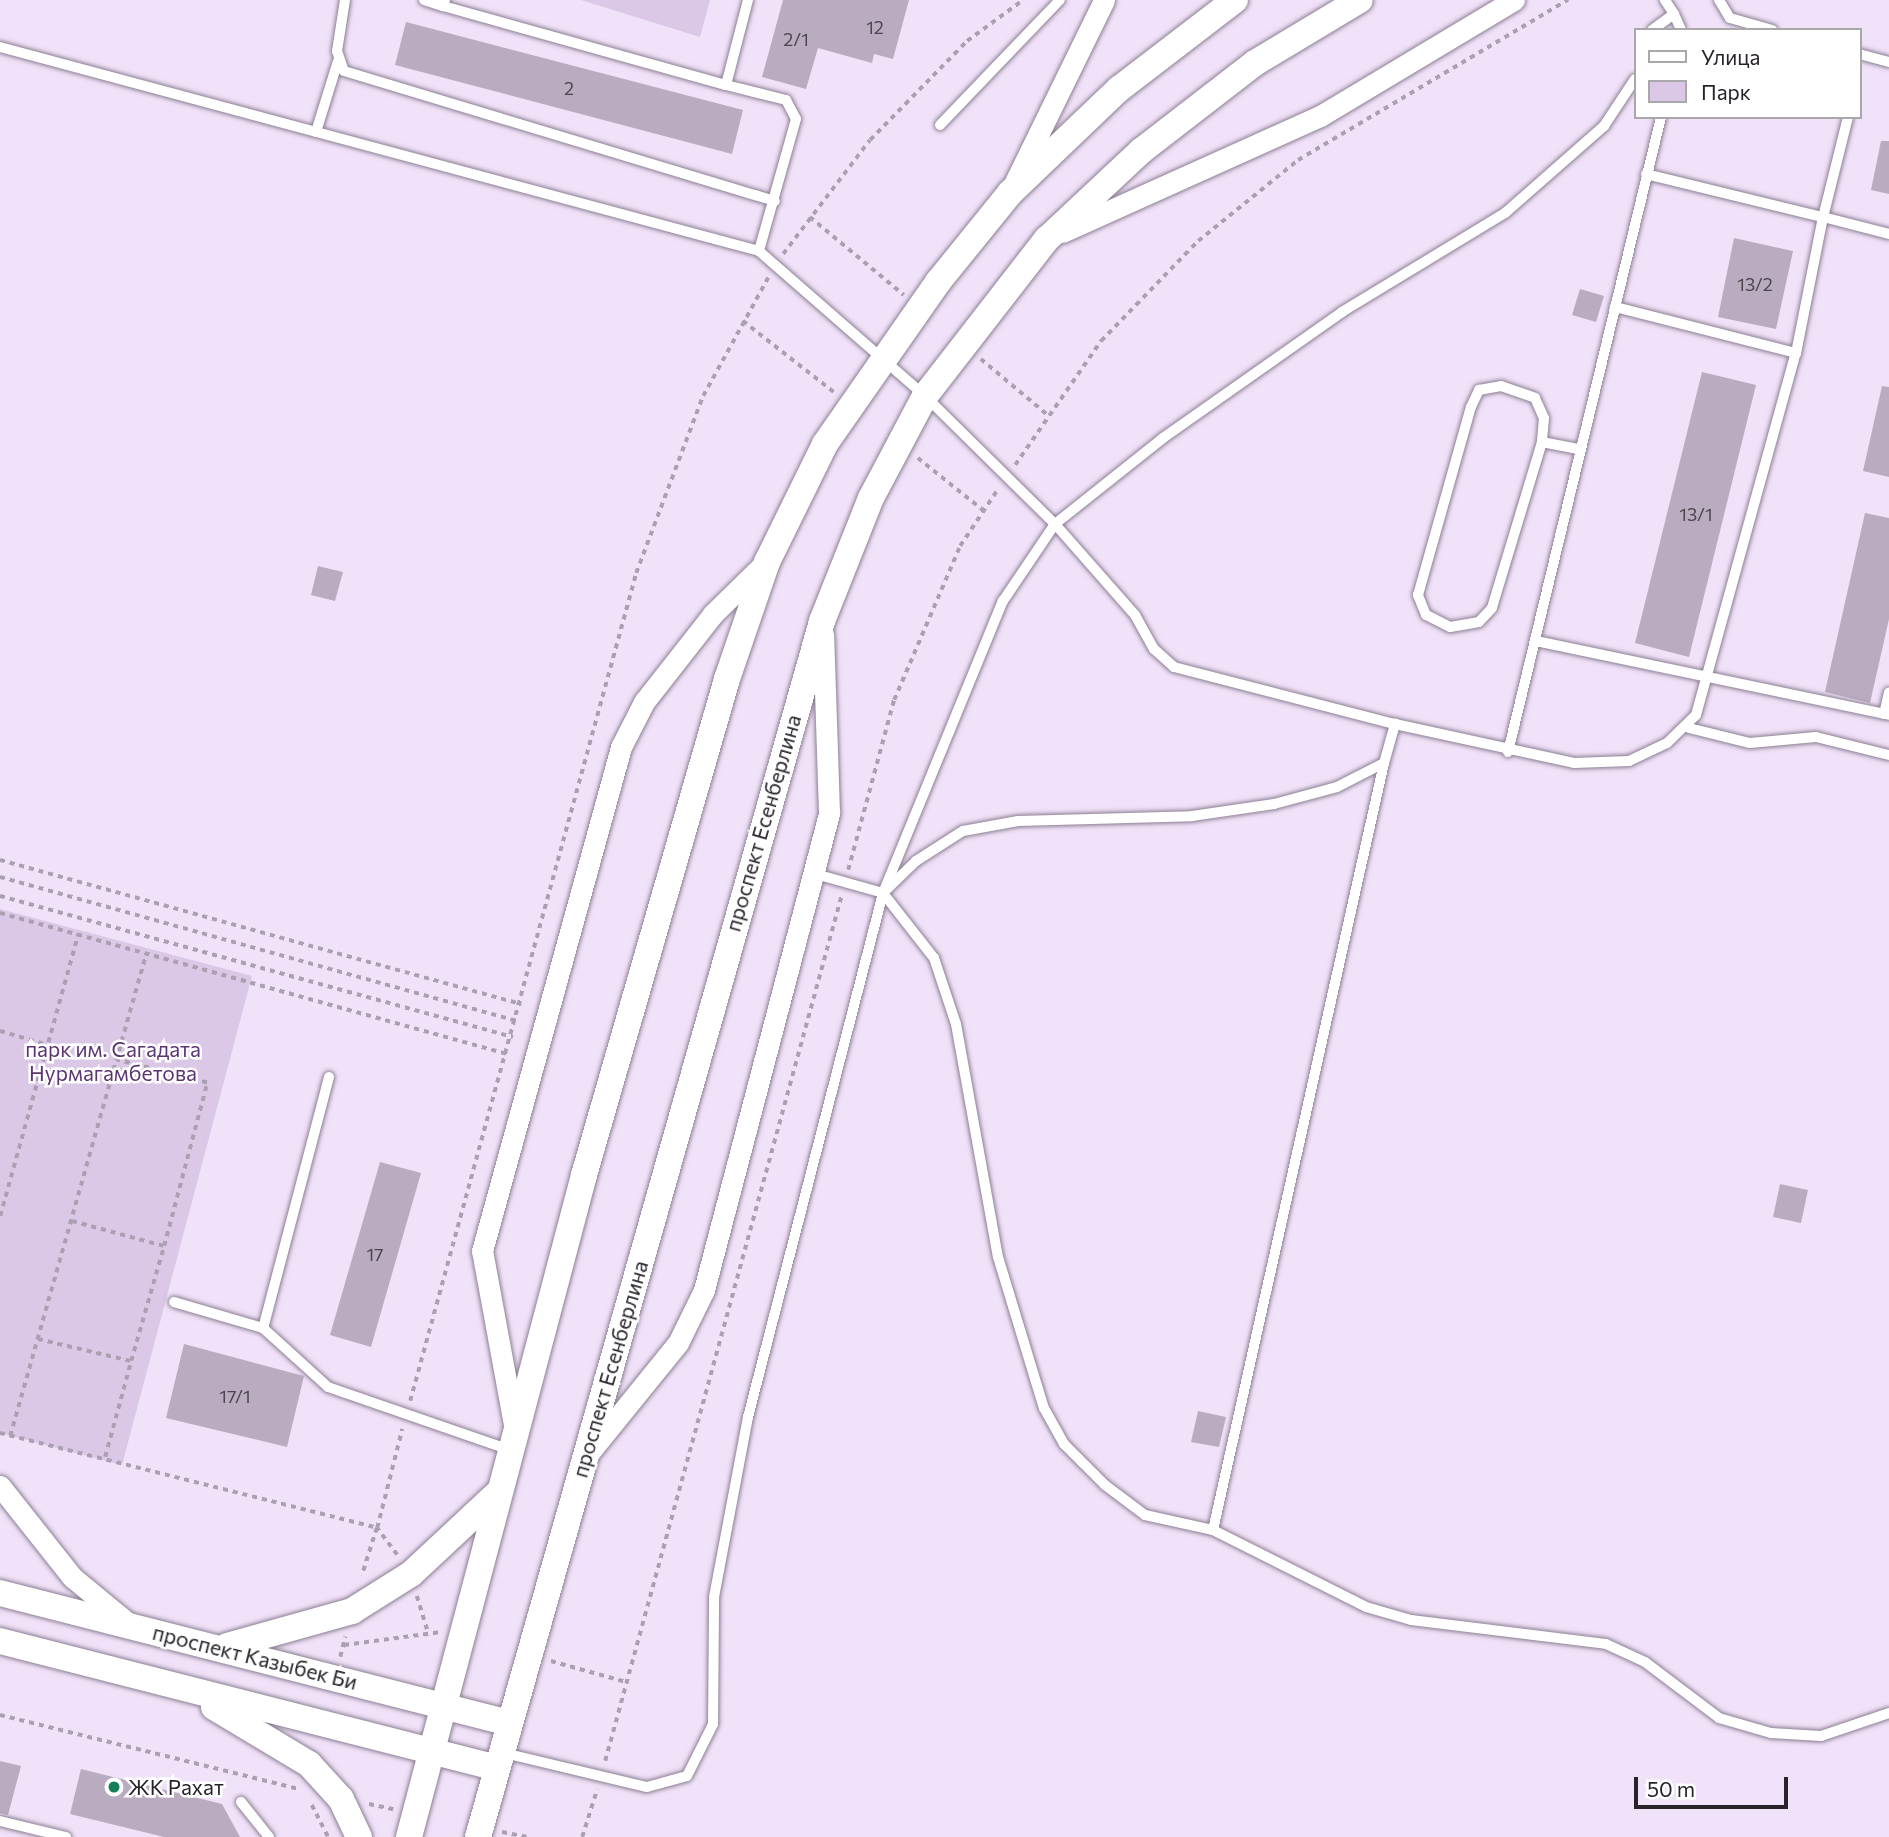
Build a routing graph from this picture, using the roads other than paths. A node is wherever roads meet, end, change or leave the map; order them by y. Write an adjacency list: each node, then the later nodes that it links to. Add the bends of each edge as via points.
1 (345, 0): 18 (lane)
2 (424, 0): 10 (lane)
3 (748, 0): 21 (lane)
4 (1060, 0): 24 (lane)
5 (1235, 0): 27 (street, via 1119,89)
6 (1360, 0): 31 (street, проспект Есенберлина, via 1255,63 1141,151)
7 (1514, 0): 31 (street, via 1320,116)
8 (1665, 0): 12 (lane)
9 (1719, 0): 15 (lane, via 1730,18)
10 (444, 3): 21 (lane)
11 (1095, 3): 27 (street)
12 (1674, 14): 13 (lane); 14 (lane)
13 (1655, 28)
14 (1680, 28)
15 (1765, 28)
16 (0, 47): 25 (lane)
17 (1861, 55): 19 (lane)
18 (338, 61): 25 (lane); 28 (lane, via 344,71)
19 (1889, 62)
20 (1633, 82): 39 (lane, via 1604,126 1516,205 1342,312 1163,438)
21 (726, 85): 28 (lane, via 786,100 793,109 796,119)
22 (1660, 119): 26 (lane)
23 (1848, 119): 29 (lane)
24 (940, 125)
25 (316, 132): 32 (lane)
26 (1646, 174): 29 (lane); 33 (lane)
27 (1010, 193): 35 (street)
28 (775, 201): 32 (lane)
29 (1823, 217): 30 (lane); 34 (lane)
30 (1889, 234)
31 (1047, 239): 36 (street, проспект Есенберлина)
32 (759, 251): 35 (lane)
33 (1615, 307): 34 (lane); 38 (lane)
34 (1796, 353): 43 (lane)
35 (881, 360): 36 (lane); 40 (street, via 851,405)
36 (925, 396): 39 (lane); 41 (street, проспект Есенберлина)
37 (1542, 442): 37 (lane, via 1492,608 1479,622 1450,626 1426,615 1418,596 1479,390 1501,386 1535,398 1544,418); 38 (lane)
38 (1579, 449): 42 (lane)
39 (1055, 524): 46 (lane, via 1174,667); 52 (lane, via 1003,601)
40 (767, 562): 56 (street, via 723,692); 56 (street, via 713,614 644,702 621,747 482,1251)
41 (822, 621): 51 (street, via 830,812); 57 (street, проспект Есенберлина)
42 (1536, 641): 43 (lane); 48 (lane)
43 (1710, 674): 45 (lane); 47 (lane)
44 (1889, 693): 45 (lane)
45 (1886, 715)
46 (1395, 724): 48 (lane); 50 (lane)
47 (1689, 728): 48 (lane, via 1629,761 1574,763); 49 (lane, via 1750,743 1816,737)
48 (1508, 752)
49 (1889, 755)
50 (1384, 763): 52 (lane, via 1337,788 1274,804 1192,816 1018,821 963,831 916,861); 60 (lane)
51 (812, 873): 52 (lane); 57 (street, via 704,1290 678,1343)
52 (883, 893): 60 (lane, via 934,958 956,1024 998,1257 1044,1408 1065,1444 1145,1515); 70 (lane, via 748,1417 714,1598 713,1724 687,1776 647,1787)
53 (329, 1077): 55 (lane)
54 (174, 1302): 55 (lane)
55 (263, 1328): 56 (lane, via 328,1387)
56 (513, 1440): 59 (street)
57 (587, 1456): 68 (street, проспект Есенберлина)
58 (0, 1486): 62 (street, via 72,1577)
59 (499, 1492): 64 (street, via 411,1574 352,1611); 66 (street)
60 (1213, 1530): 67 (lane, via 1300,1578 1411,1620 1606,1644 1645,1662 1719,1718 1771,1733 1821,1735)
61 (0, 1593): 62 (street, проспект Казыбек Би)
62 (131, 1626): 64 (street, проспект Казыбек Би)
63 (0, 1642): 65 (street)
64 (219, 1648): 66 (street, проспект Казыбек Би)
65 (149, 1678): 69 (street); 77 (street, via 246,1721 309,1764 341,1799)
66 (442, 1704): 68 (street, проспект Казыбек Би); 69 (street)
67 (1889, 1713)
68 (509, 1723): 70 (street, проспект Есенберлина)
69 (431, 1748): 70 (street); 73 (street)
70 (499, 1760): 74 (street, проспект Есенберлина)
71 (241, 1802): 76 (lane)
72 (0, 1821): 75 (lane)
73 (412, 1825)
74 (488, 1834)
75 (66, 1837)
76 (269, 1837)
77 (359, 1837)

